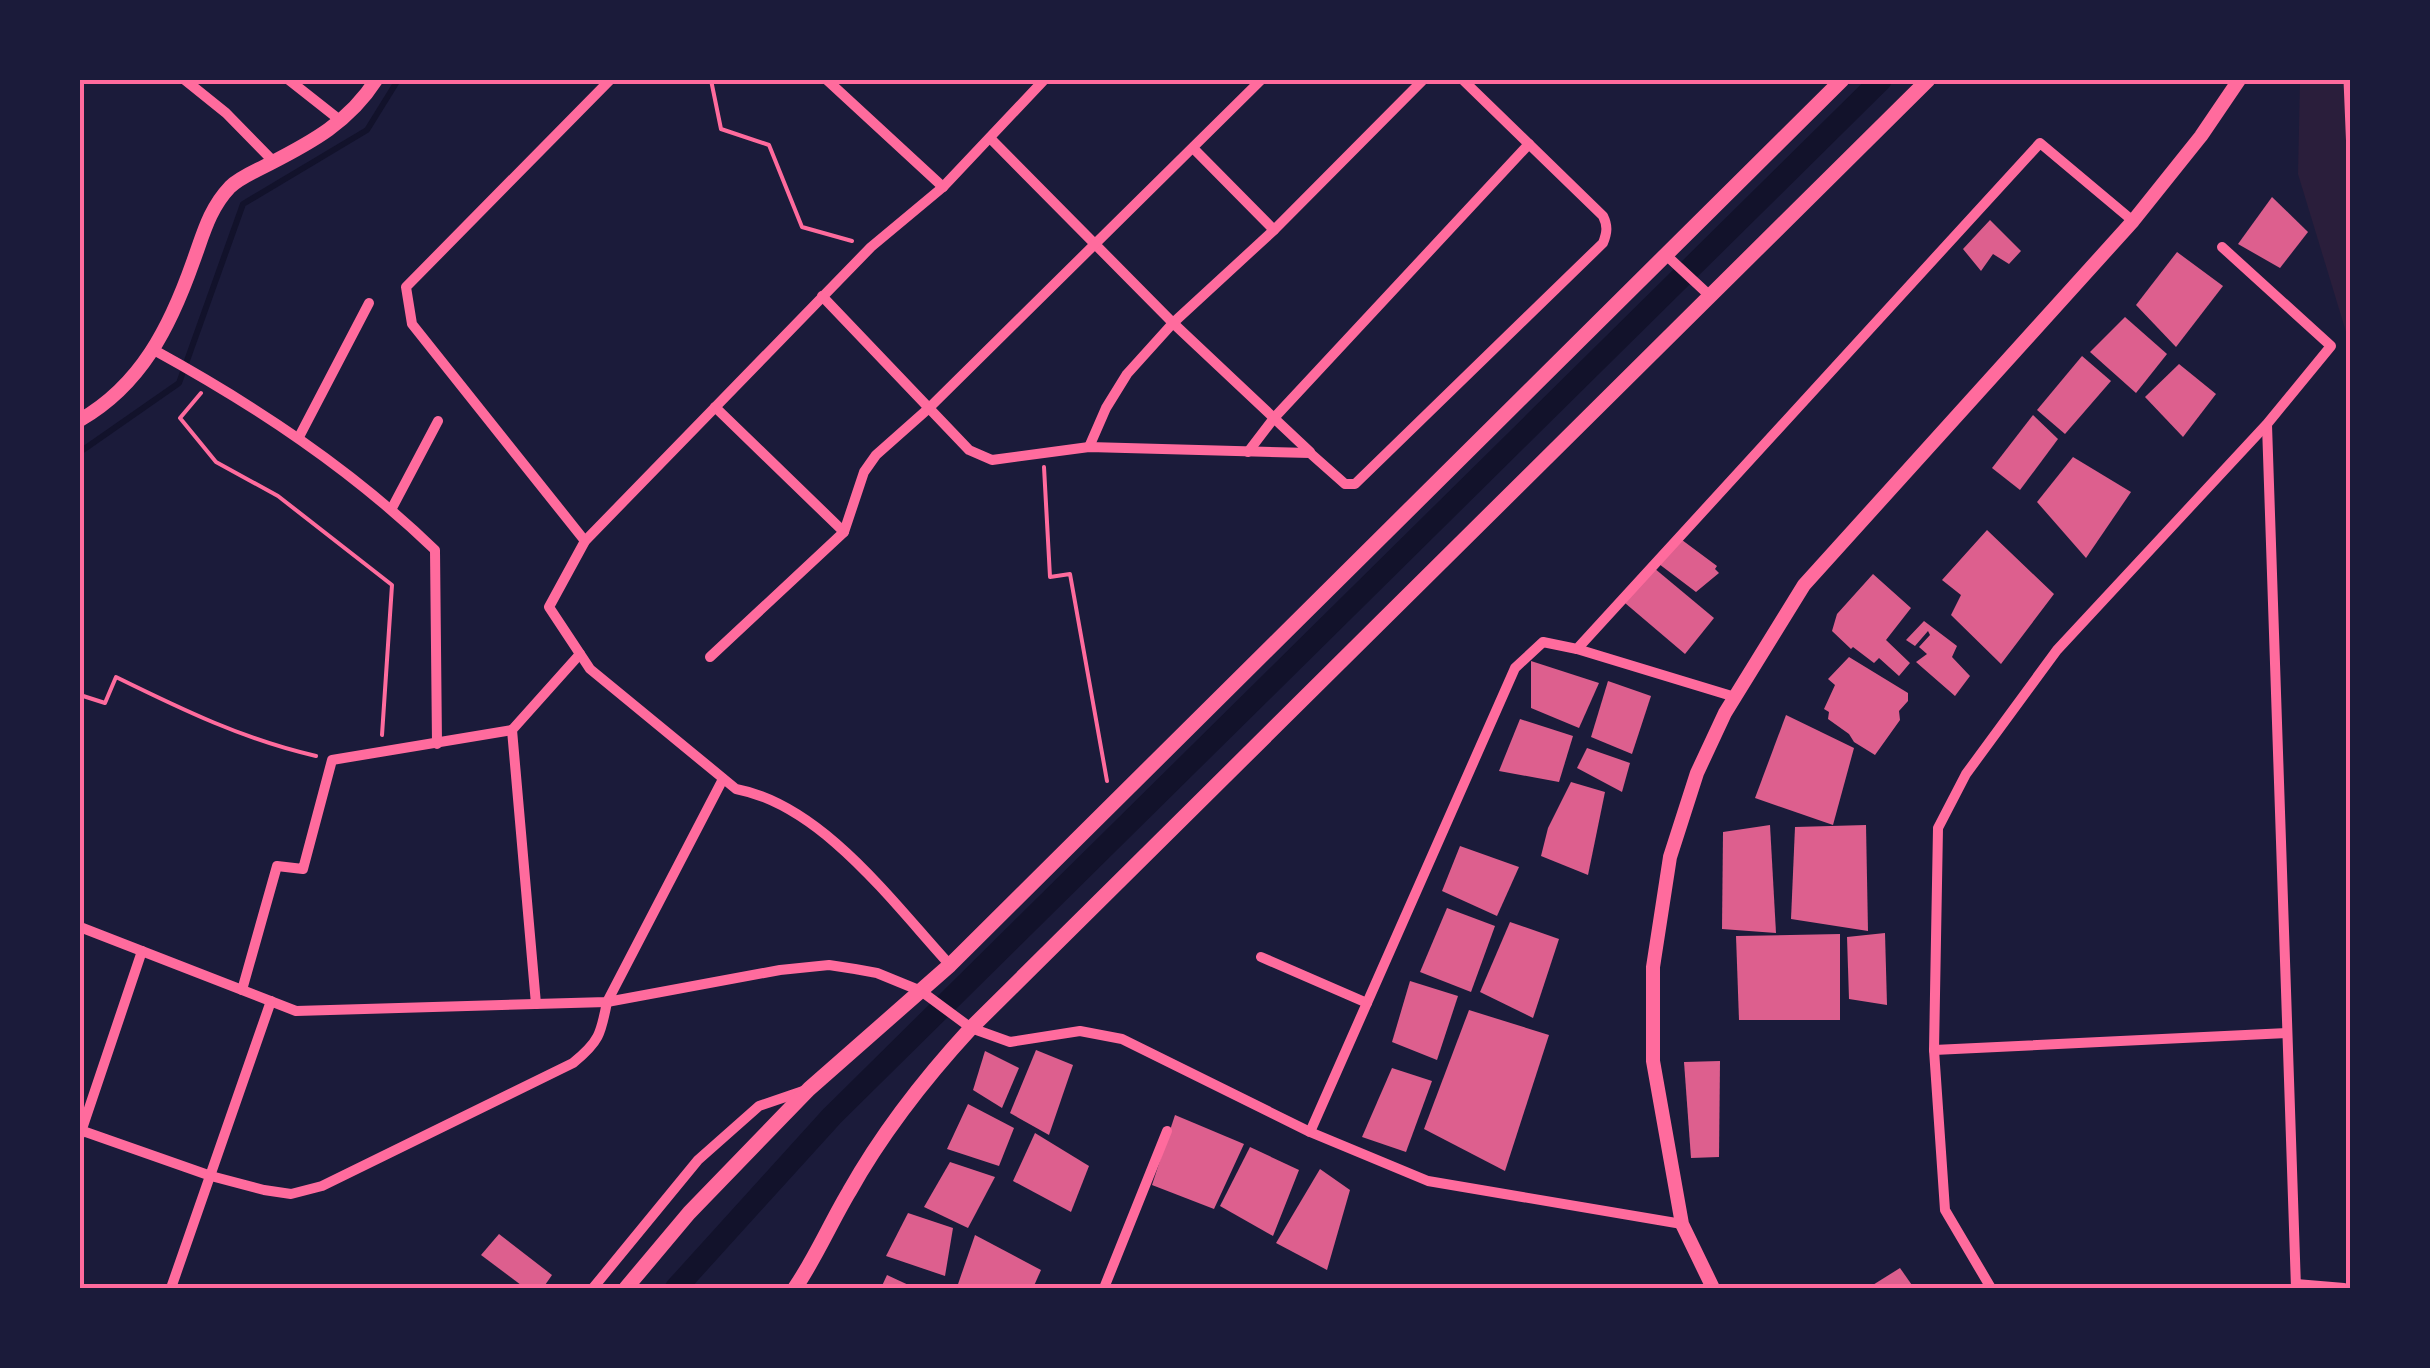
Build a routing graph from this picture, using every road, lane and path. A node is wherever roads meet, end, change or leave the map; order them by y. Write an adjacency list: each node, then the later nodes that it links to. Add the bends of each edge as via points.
1 (184, 80): 19 (street)
2 (289, 80): 15 (street)
3 (376, 80): 15 (street)
4 (610, 80): 47 (street, via 406,287 412,324)
5 (711, 80): 25 (path, via 721,129 769,145 802,227)
6 (828, 80): 21 (street)
7 (1044, 80): 16 (street)
8 (1261, 80): 18 (street)
9 (1422, 80): 23 (street)
10 (1463, 80): 17 (street)
11 (1842, 80): 27 (main road)
12 (1928, 80): 29 (main road)
13 (2239, 80): 22 (street)
14 (2346, 80): 20 (lane)
15 (341, 121): 19 (street)
16 (990, 138): 21 (street); 24 (street)
17 (1530, 144): 36 (street); 44 (street, via 1603,216 1603,243 1356,484 1345,484)
18 (1193, 148): 23 (street); 24 (street)
19 (274, 162): 32 (street, via 233,183 208,217 174,315)
20 (2350, 177)
21 (944, 188): 25 (street)
22 (2133, 220): 48 (street, via 2040,143); 52 (street, via 1804,585)
23 (1274, 230): 31 (street)
24 (1096, 244): 31 (street); 35 (street)
25 (871, 247): 28 (street)
26 (2222, 248): 39 (street, via 2331,346)
27 (1666, 254): 29 (street); 58 (main road)
28 (822, 296): 34 (street); 35 (street)
29 (1709, 296): 69 (main road)
30 (369, 303): 40 (street)
31 (1173, 323): 36 (street); 41 (street, via 1126,374)
32 (154, 350): 33 (street); 37 (street, via 99,409)
33 (210, 382): 40 (street); 55 (path, via 180,418 216,462 278,496 392,584)
34 (715, 407): 46 (street); 47 (street)
35 (929, 408): 42 (street, via 969,450 992,460); 46 (street, via 864,472)
36 (1274, 418): 43 (street); 44 (street)
37 (80, 420)
38 (438, 422): 45 (street)
39 (2267, 424): 70 (street); 71 (street, via 2056,650 1966,774 1938,828)
40 (299, 437): 45 (street)
41 (1088, 447): 42 (street); 43 (street)
42 (1043, 452): 58 (path, via 1050,577 1070,574)
43 (1248, 452): 44 (street)
44 (1310, 452)
45 (392, 508): 54 (street, via 435,550)
46 (844, 532): 50 (street)
47 (585, 541): 49 (street, via 549,607)
48 (1576, 649): 52 (street); 67 (street, via 1543,642 1515,668)
49 (580, 654): 53 (street); 57 (street)
50 (710, 656)
51 (80, 695): 56 (path, via 104,703 116,677 256,740)
52 (1735, 697): 77 (street, via 1697,773 1670,856 1654,967 1653,1061)
53 (512, 730): 54 (street); 68 (street)
54 (438, 744): 55 (street)
55 (381, 750): 56 (street)
56 (332, 760): 63 (street, via 302,869 277,866)
57 (723, 779): 62 (street, via 762,794 840,845); 66 (street)
58 (1111, 805): 62 (main road)
59 (80, 927): 60 (street)
60 (142, 951): 63 (street); 74 (street)
61 (1261, 958): 67 (street)
62 (950, 965): 64 (main road)
63 (242, 990): 65 (street)
64 (926, 995): 66 (street, via 877,973 828,965); 69 (street); 72 (main road)
65 (271, 1001): 68 (street, via 296,1011); 76 (street)
66 (607, 1002): 68 (street); 76 (street, via 600,1035 573,1063 322,1186 292,1194)
67 (1367, 1003): 75 (street)
68 (536, 1004)
69 (971, 1028): 75 (street, via 1022,1042 1080,1031 1122,1039); 82 (main road, via 877,1145)
70 (2287, 1033): 71 (street); 78 (street)
71 (1934, 1050): 85 (street, via 1945,1210)
72 (809, 1089): 80 (street, via 759,1106 698,1160); 81 (main road)
73 (1167, 1131): 83 (street)
74 (81, 1132): 76 (street)
75 (1310, 1132): 77 (street, via 1428,1181)
76 (211, 1176): 79 (street)
77 (1682, 1224): 84 (street)
78 (2296, 1286): 86 (street)
79 (171, 1288)
80 (593, 1288)
81 (626, 1288)
82 (795, 1288)
83 (1104, 1288)
84 (1713, 1288)
85 (1991, 1288)
86 (2344, 1288)

